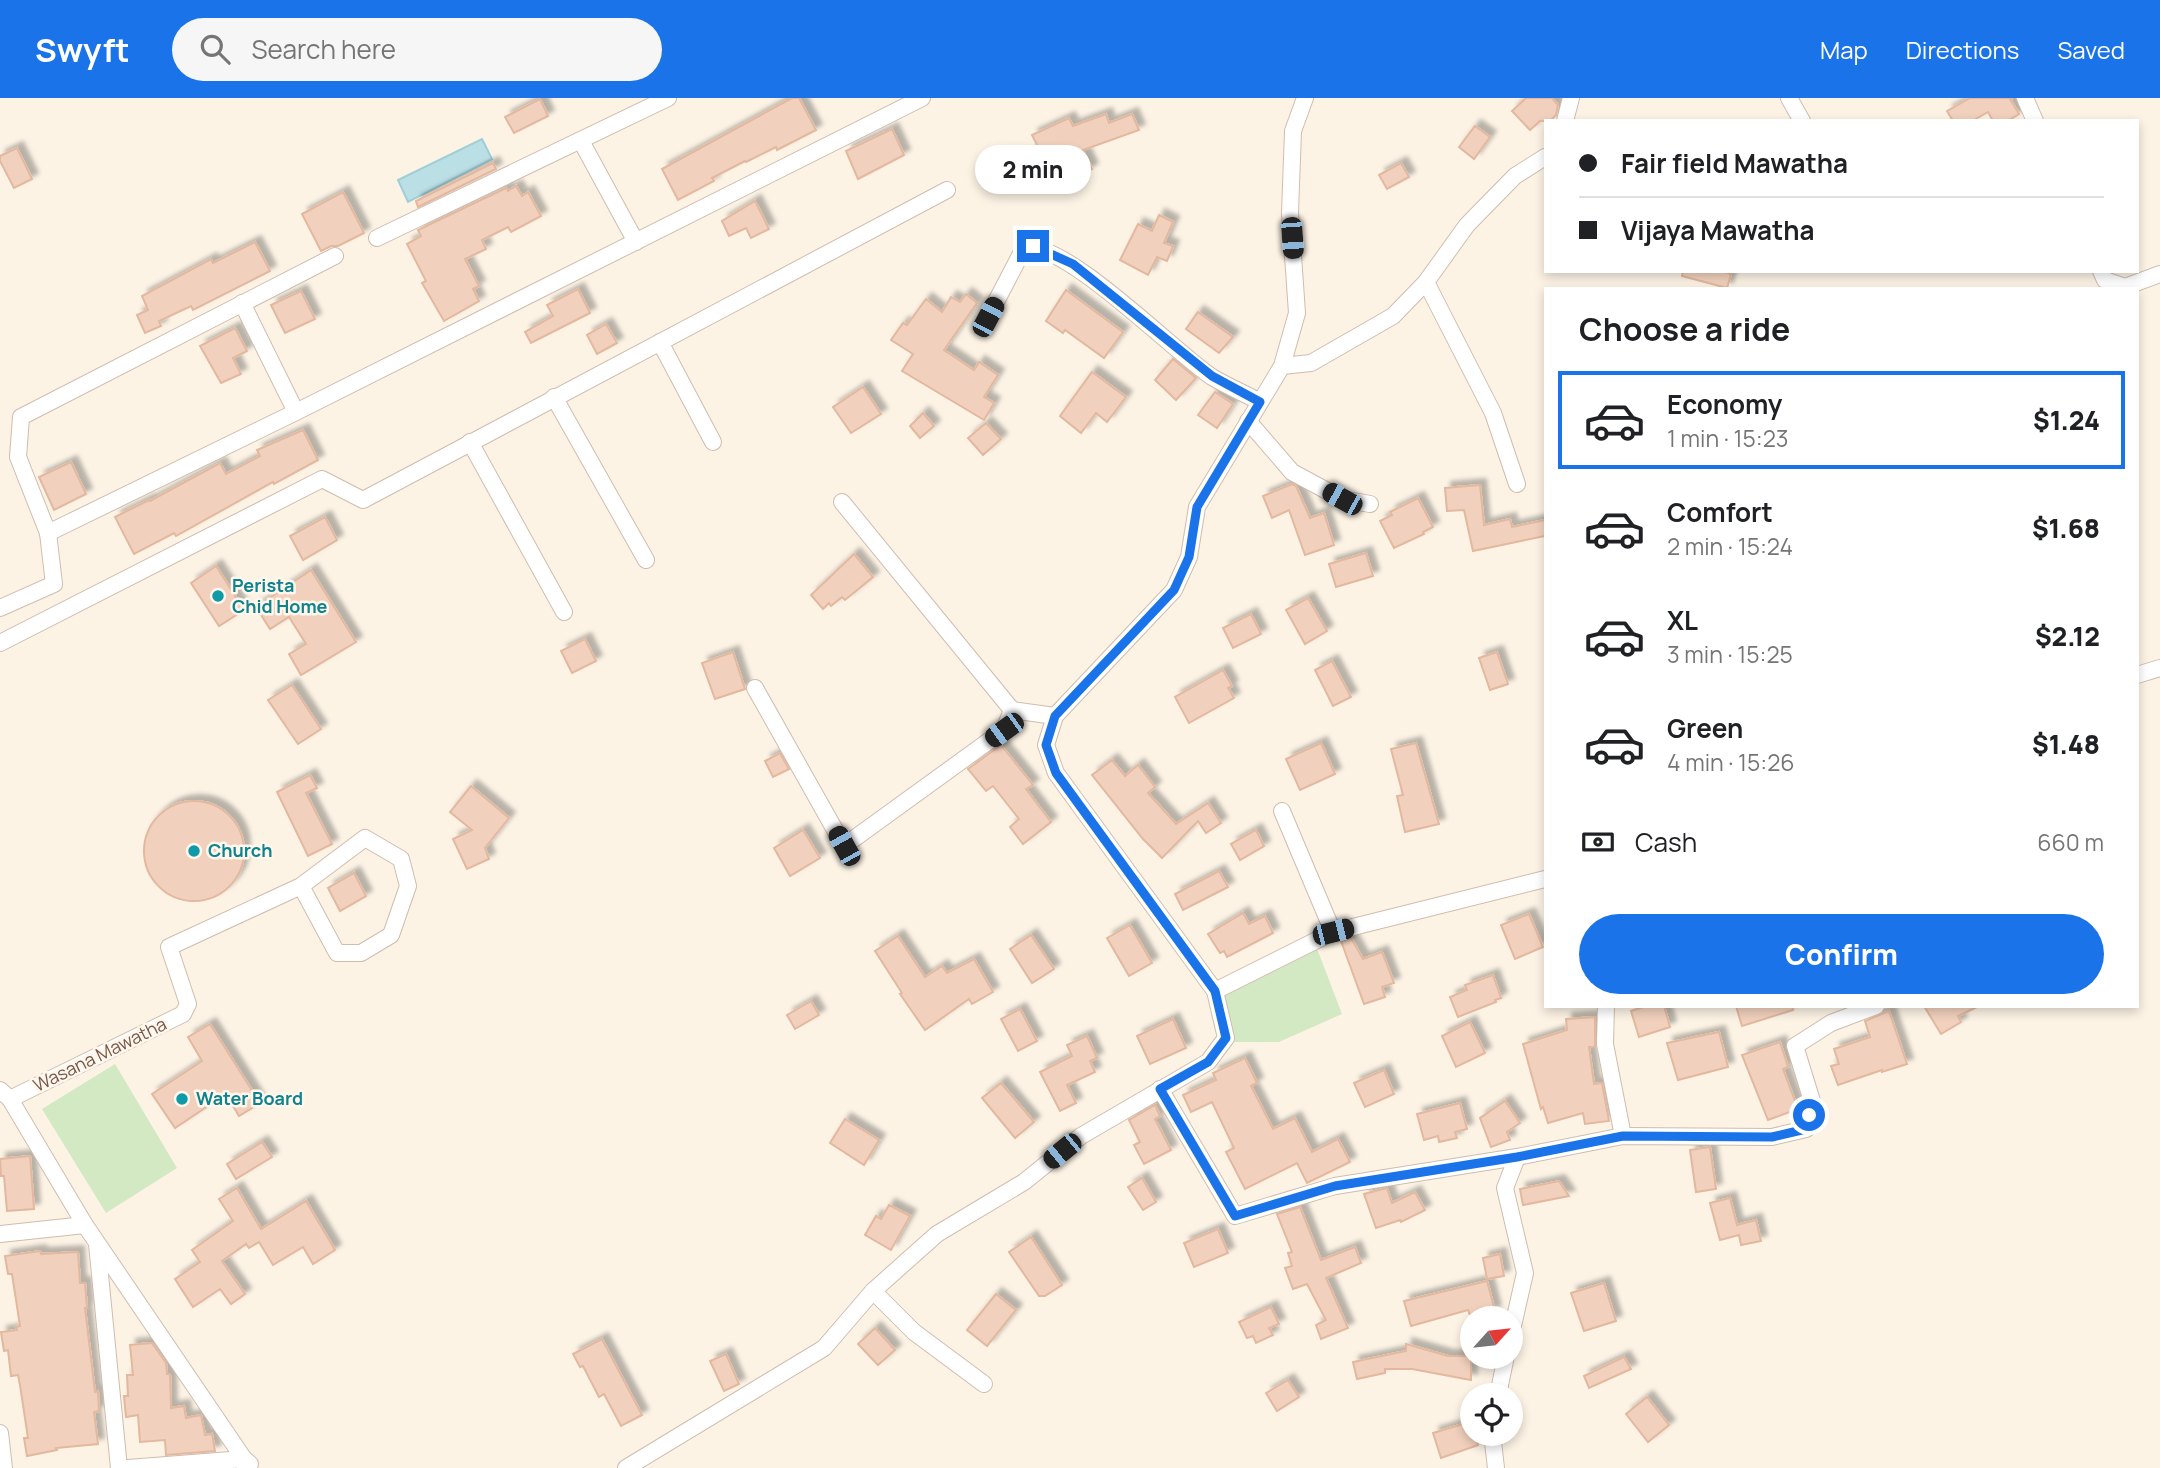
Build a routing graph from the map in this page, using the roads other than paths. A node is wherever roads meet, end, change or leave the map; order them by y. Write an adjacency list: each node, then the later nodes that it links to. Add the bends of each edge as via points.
1 (668, 98): 10 (street)
2 (922, 98): 14 (street)
3 (1305, 98): 24 (street, via 1293,131 1290,213 1297,313)
4 (1571, 98): 7 (street)
5 (1788, 98): 8 (street)
6 (2025, 98): 9 (street)
7 (1565, 119)
8 (1801, 119)
9 (2034, 119)
10 (581, 141): 13 (street); 14 (street)
11 (1544, 158): 18 (street, via 1515,176 1467,225)
12 (947, 190): 23 (street)
13 (377, 238)
14 (636, 242): 27 (street)
15 (335, 256): 21 (street)
16 (2102, 273): 19 (street, via 2105,280)
17 (2160, 274): 20 (street)
18 (1426, 282): 24 (street, via 1393,316 1311,363); 31 (street, via 1493,413)
19 (2125, 287)
20 (2125, 287)
21 (242, 303): 27 (street); 34 (street, via 21,417 18,457)
22 (988, 317): 26 (street, via 1024,247 1033,246 1073,264 1212,376)
23 (660, 342): 25 (street); 30 (street)
24 (1282, 366): 26 (street)
25 (554, 397): 29 (street); 35 (street)
26 (1260, 402): 28 (street)
27 (296, 412): 34 (street)
28 (1248, 421): 33 (street, via 1292,472 1342,499); 43 (street, via 1197,507 1189,557 1174,590)
29 (470, 442): 37 (street); 38 (street, via 363,500 322,480)
30 (713, 442)
31 (1517, 484)
32 (842, 502): 42 (street)
33 (1370, 504)
34 (48, 533): 36 (street, via 54,584)
35 (646, 560)
36 (0, 608)
37 (564, 612)
38 (0, 643)
39 (2160, 668): 40 (street)
40 (2139, 674)
41 (755, 688): 42 (street, via 844,846 1004,730)
42 (1012, 710): 43 (street)
43 (1055, 716): 48 (street, via 1046,745 1056,773)
44 (1282, 811): 47 (street)
45 (1544, 878): 47 (street)
46 (301, 886): 46 (street, via 337,953 361,953 391,935 408,886 401,859 365,838); 52 (street, Wasana Mawatha, via 169,947 188,1004 183,1014)
47 (1333, 932): 48 (street)
48 (1215, 991): 51 (street, via 1226,1038 1208,1062)
49 (1606, 1008): 53 (street, via 1605,1044)
50 (1872, 1008): 53 (street, via 1830,1024 1795,1046 1811,1101 1806,1129 1772,1137)
51 (1160, 1089): 54 (street, via 1235,1216 1335,1186); 58 (street, via 1081,1136 1024,1182 937,1234)
52 (5, 1095): 55 (street)
53 (1623, 1136): 54 (street)
54 (1517, 1157): 59 (street, via 1504,1188 1525,1273)
55 (85, 1226): 56 (street); 57 (street)
56 (0, 1234)
57 (97, 1240): 63 (street); 66 (street)
58 (873, 1291): 60 (street, via 915,1332); 68 (street, via 824,1348)
59 (1518, 1306)
60 (985, 1384)
61 (0, 1433): 65 (street)
62 (1493, 1446): 69 (street)
63 (248, 1465): 64 (street)
64 (145, 1467): 67 (street)
65 (4, 1468)
66 (118, 1468)
67 (128, 1468)
68 (626, 1468)
69 (1496, 1468)

